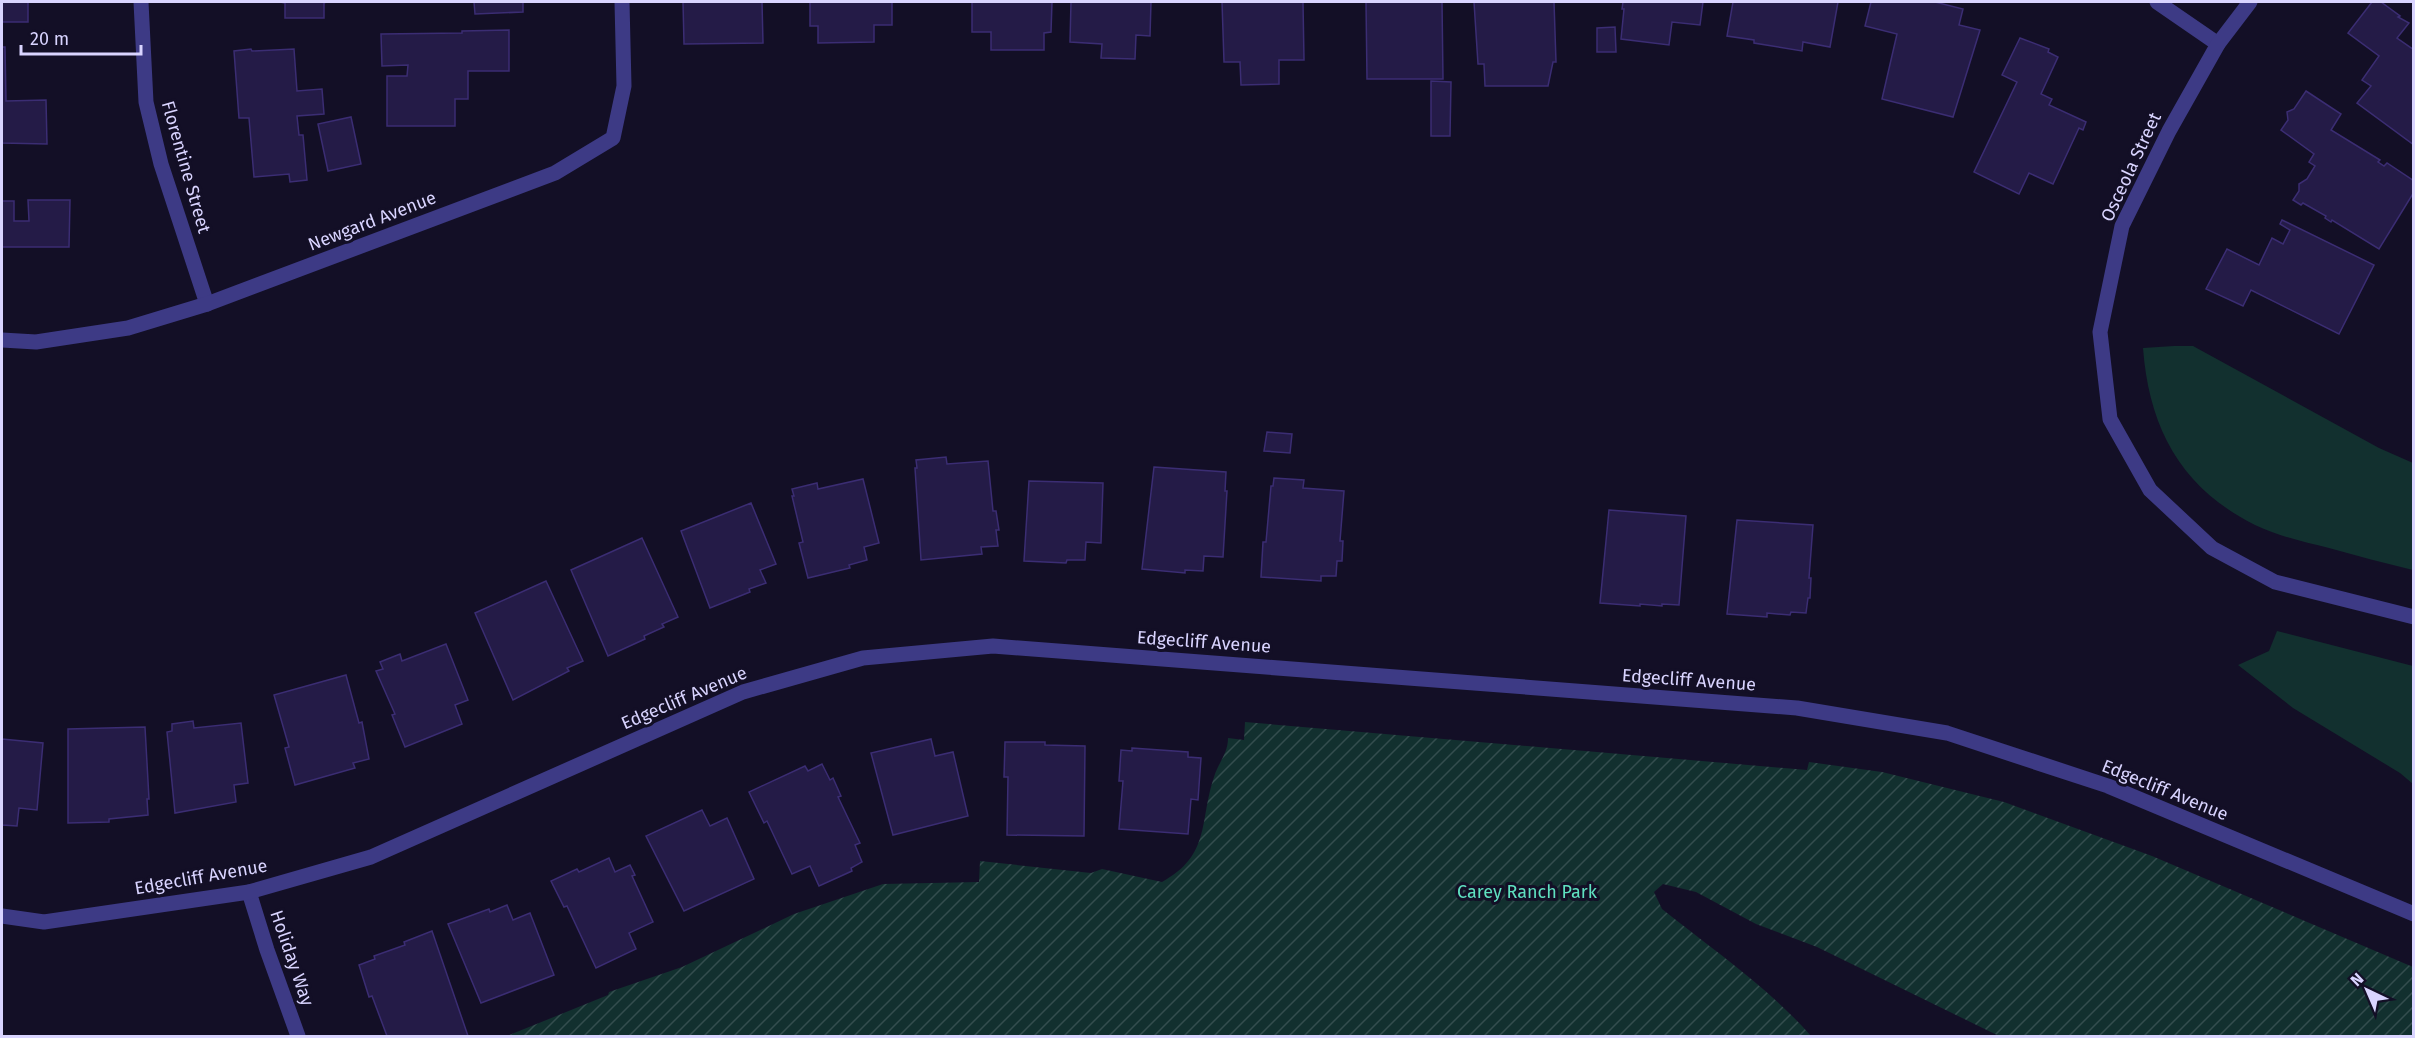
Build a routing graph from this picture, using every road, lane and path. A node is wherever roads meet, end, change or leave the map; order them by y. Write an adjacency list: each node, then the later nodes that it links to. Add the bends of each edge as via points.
1 (141, 2): 6 (street, Florentine Street, via 146,102 161,164)
2 (622, 2): 6 (street, Newgard Avenue, via 624,86 613,138 555,173)
3 (2157, 2): 5 (street)
4 (2250, 2): 5 (street, Osceola Street)
5 (2218, 44): 8 (street, Osceola Street, via 2122,226 2100,332 2110,419 2150,490 2212,548 2275,582)
6 (207, 304): 7 (street, Newgard Avenue, via 128,328 36,342)
7 (2, 340)
8 (2414, 617)
9 (249, 892): 10 (street, Edgecliff Avenue, via 371,857 743,692 863,658 993,646 1797,708 1947,733 2108,786); 11 (street, Edgecliff Avenue, via 44,921); 12 (street, Holiday Way)
10 (2414, 915)
11 (2, 916)
12 (298, 1036)

